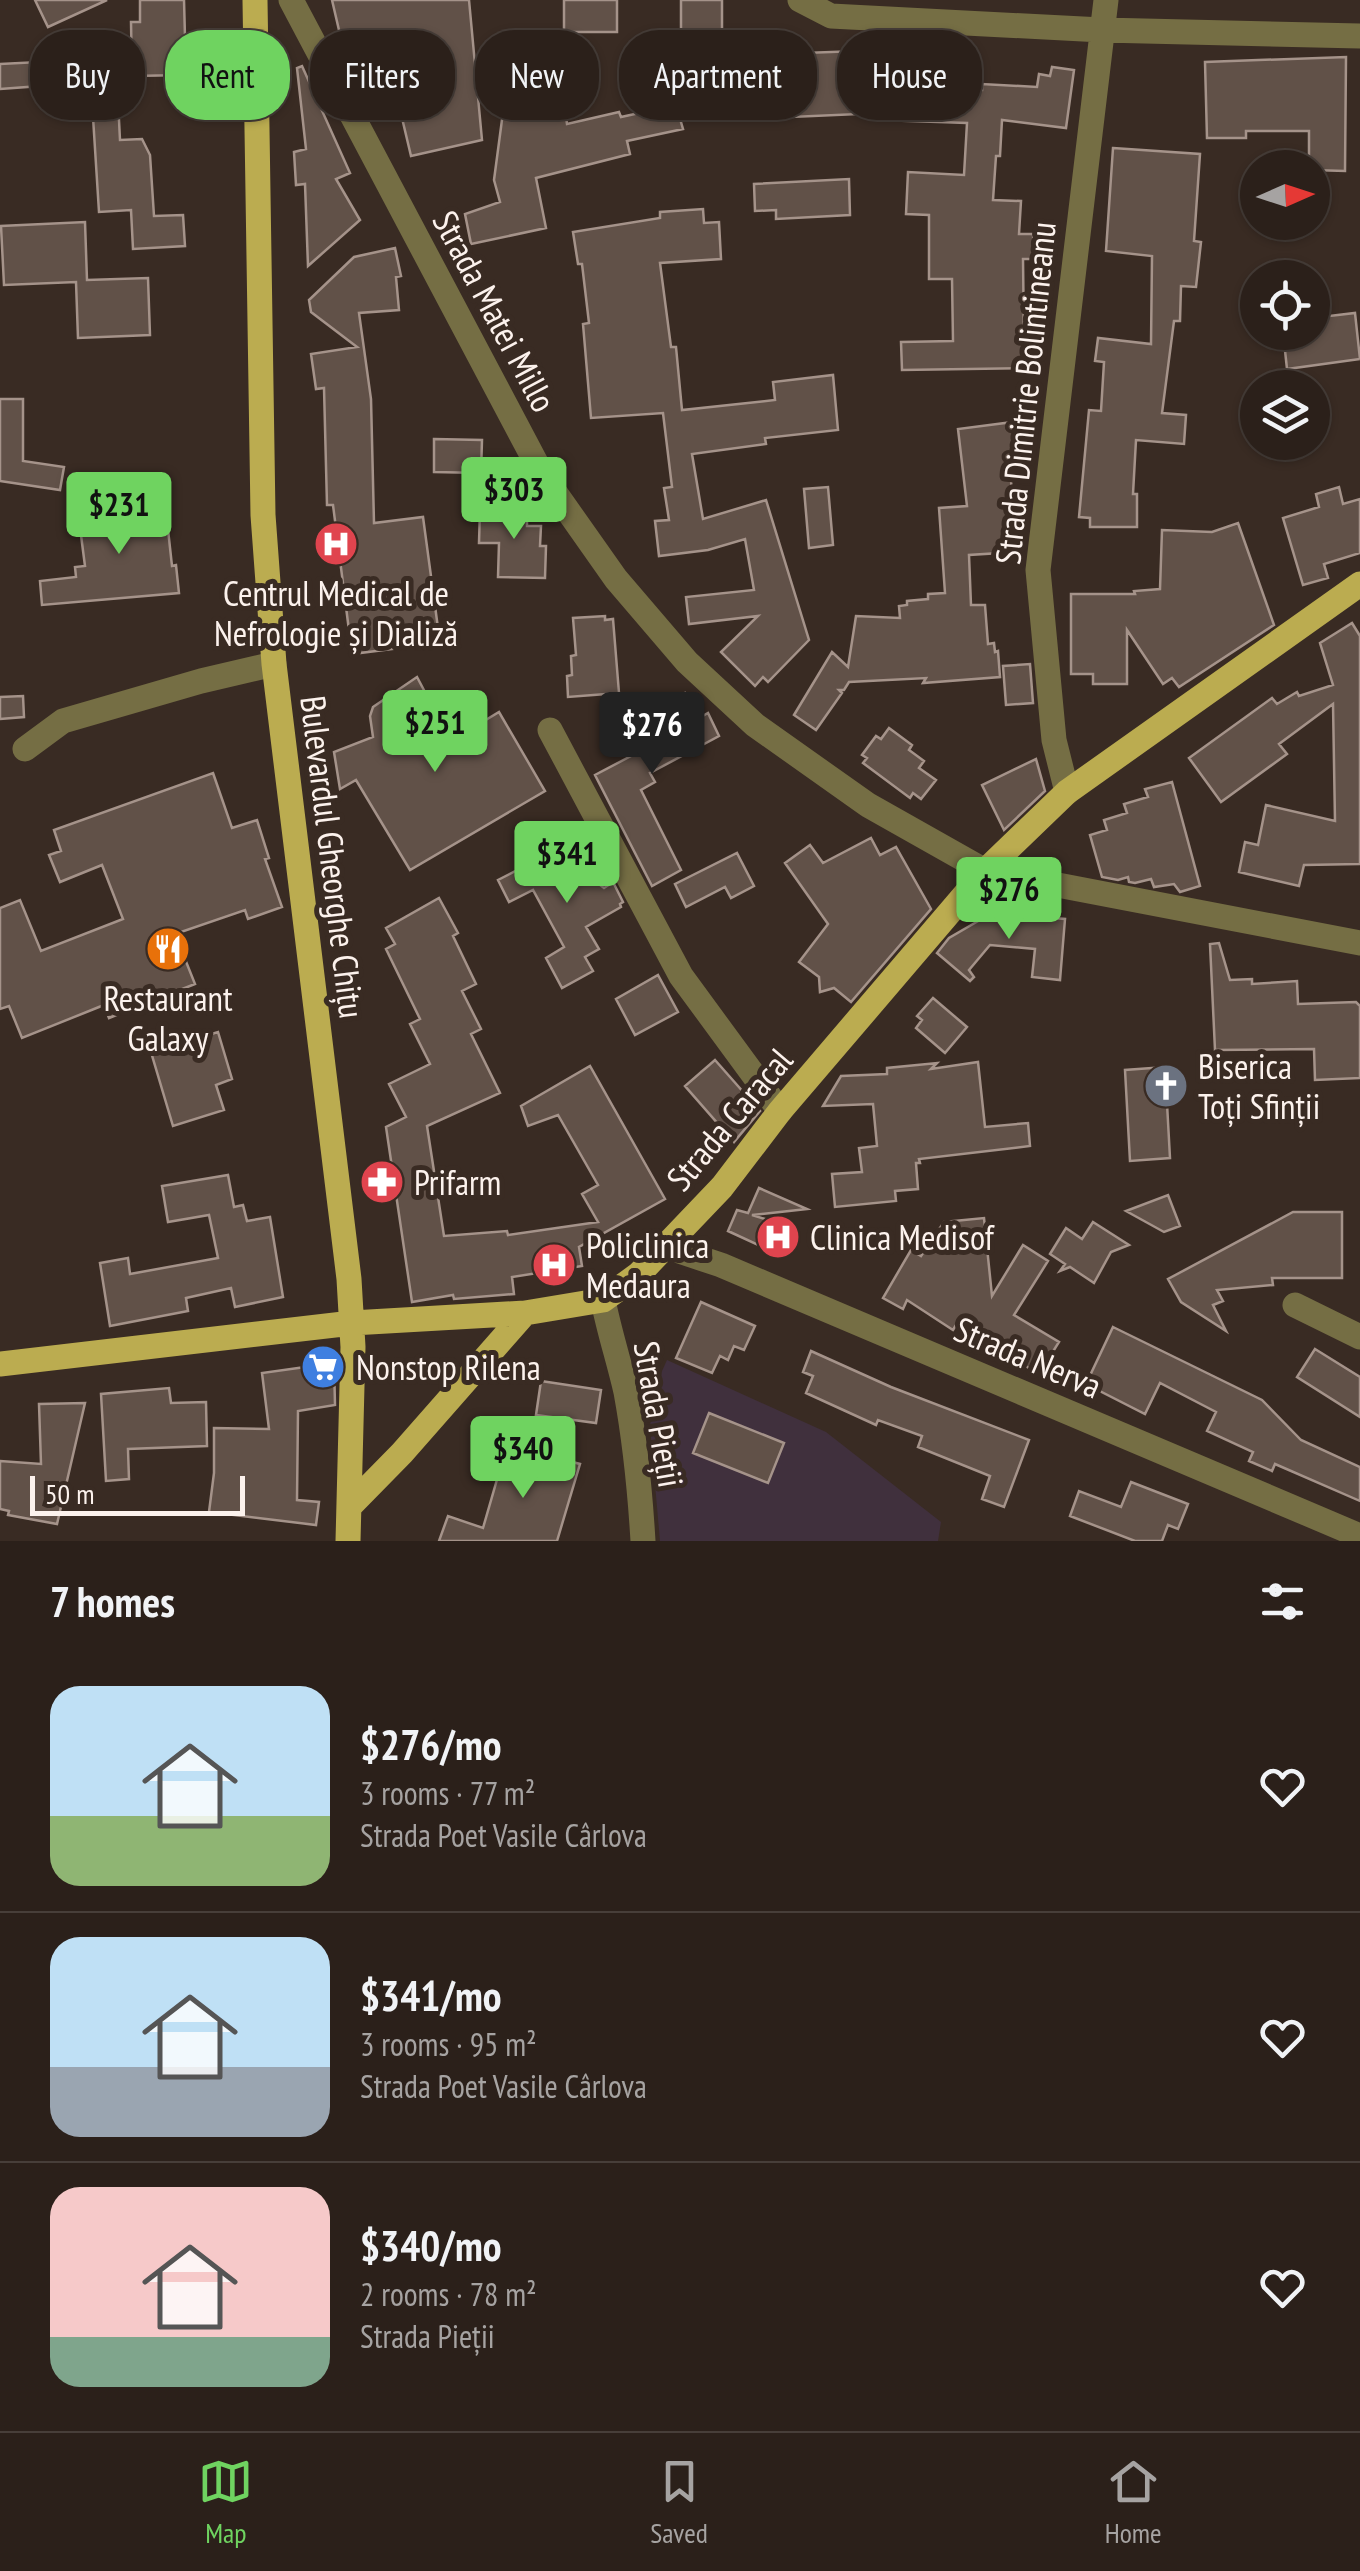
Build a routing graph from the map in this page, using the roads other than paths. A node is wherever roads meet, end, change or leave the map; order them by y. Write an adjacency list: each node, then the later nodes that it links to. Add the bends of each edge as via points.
1 (255, 0): 8 (main road, Bulevardul Gheorghe Chițu, via 263,514)
2 (290, 0): 12 (street, Strada Matei Millo, via 542,474 616,580 687,662 756,725 868,804)
3 (800, 0): 5 (street, via 830,16)
4 (1106, 0): 5 (street, Strada Dimitrie Bolintineanu)
5 (1102, 30): 6 (street); 11 (street, Strada Dimitrie Bolintineanu, via 1038,570 1054,740)
6 (1360, 36)
7 (1360, 584): 11 (main road, Strada Caracal)
8 (274, 664): 10 (street, via 63,721); 19 (main road, Bulevardul Gheorghe Chițu)
9 (550, 730): 14 (street, via 681,976)
10 (26, 749)
11 (1067, 792): 12 (main road, Strada Caracal)
12 (985, 871): 13 (street, Strada Matei Millo); 14 (main road, Strada Caracal)
13 (1360, 942)
14 (780, 1111): 15 (main road, Strada Caracal)
15 (667, 1247): 16 (main road, Strada Caracal); 23 (street, Strada Nerva)
16 (603, 1300): 18 (main road, Strada Caracal); 25 (street, Strada Pieții, via 625,1388)
17 (1296, 1305): 20 (street)
18 (524, 1313): 19 (main road, Strada Caracal); 22 (main road)
19 (352, 1323): 21 (main road, Strada Caracal); 22 (main road, Bulevardul Gheorghe Chițu)
20 (1360, 1337)
21 (0, 1364)
22 (351, 1504): 24 (main road, Bulevardul Gheorghe Chițu)
23 (1360, 1539)
24 (348, 1541)
25 (643, 1541)

